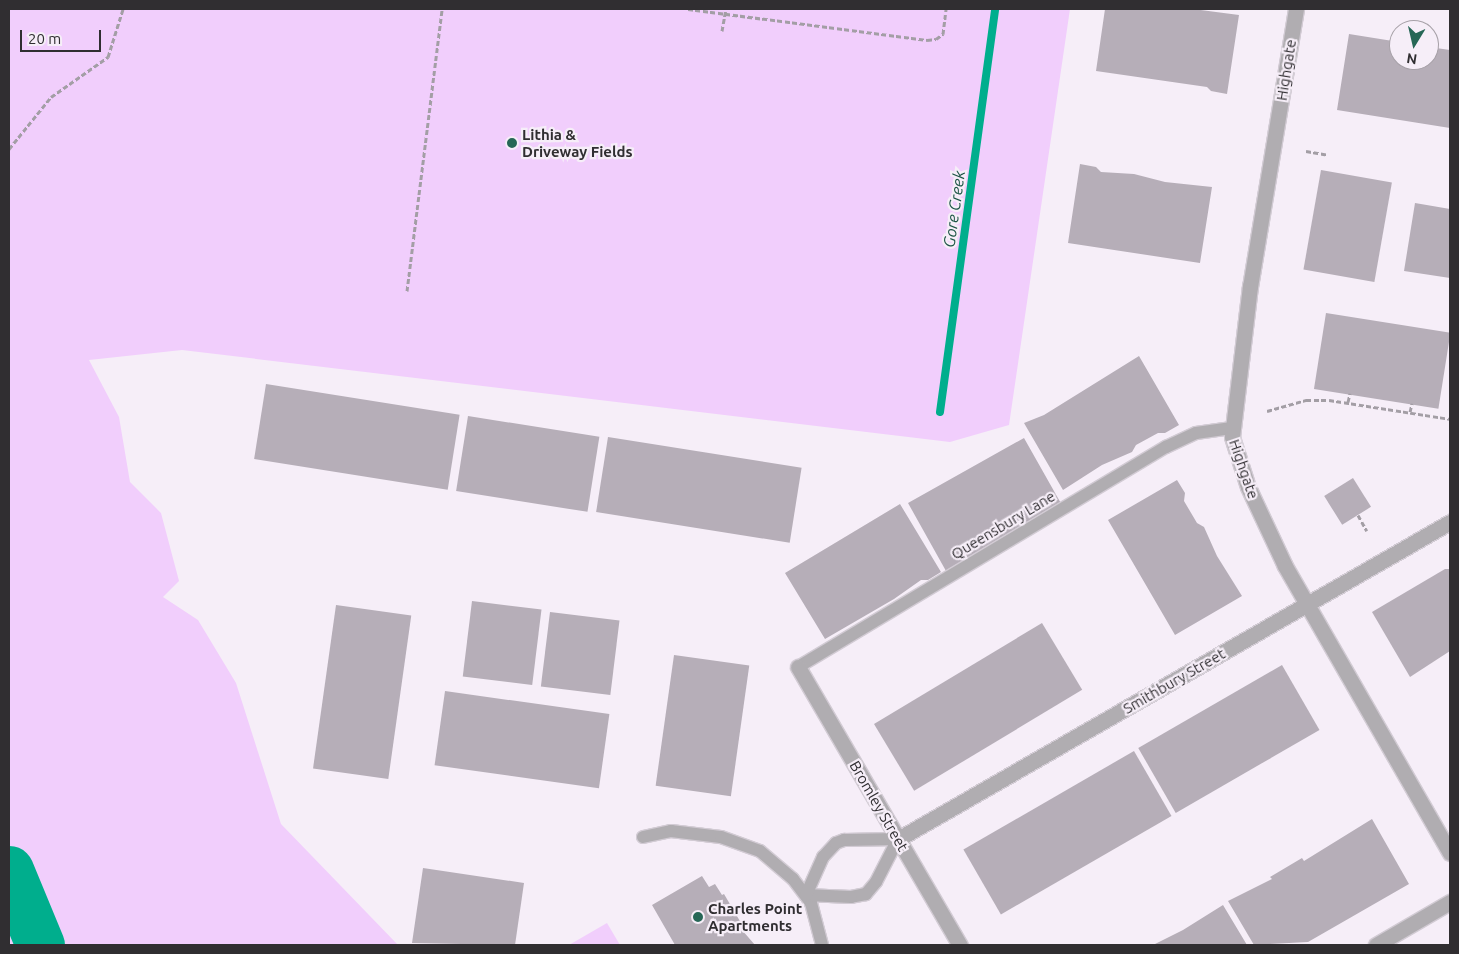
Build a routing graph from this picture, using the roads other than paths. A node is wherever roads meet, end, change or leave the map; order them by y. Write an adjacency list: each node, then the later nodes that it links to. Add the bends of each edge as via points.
1 (1296, 9): 2 (street, Highgate, via 1250,286)
2 (1232, 428): 4 (street, Highgate, via 1234,447 1248,487); 5 (lane, Queensbury Lane, via 1196,432 1166,447)
3 (1450, 522): 4 (street, Smithbury Street)
4 (1307, 604): 7 (street, Smithbury Street); 8 (street, Highgate)
5 (798, 667): 7 (street, Bromley Street)
6 (643, 837): 9 (lane, via 671,832 713,836 760,851 793,878)
7 (898, 839): 9 (lane, via 836,843 823,857); 9 (lane, via 876,882 866,894); 12 (street, Bromley Street)
8 (1450, 853)
9 (806, 896): 11 (lane, via 811,903)
10 (1450, 902): 13 (street)
11 (822, 945)
12 (960, 945)
13 (1376, 945)

